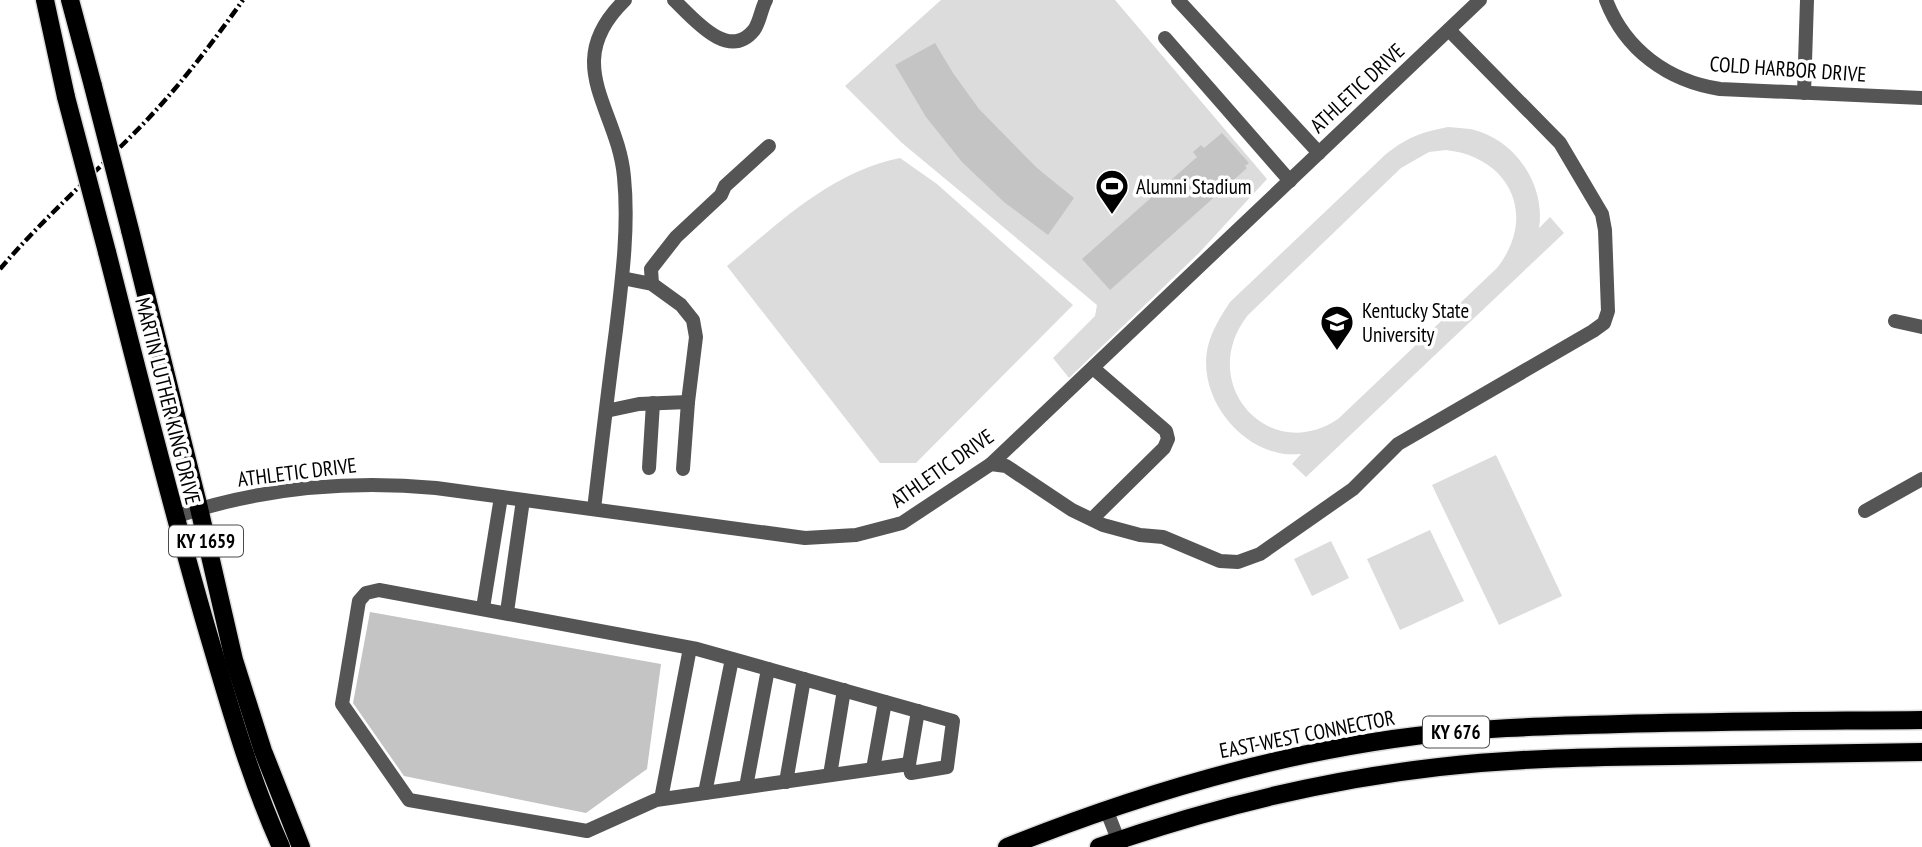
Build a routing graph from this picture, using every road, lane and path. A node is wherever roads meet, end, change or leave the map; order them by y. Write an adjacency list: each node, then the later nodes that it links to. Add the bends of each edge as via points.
1 (45, 0): 34 (main road, MARTIN LUTHER KING DRIVE / KY 1659, bridge)
2 (70, 0): 31 (main road, MARTIN LUTHER KING DRIVE / KY 1659, bridge)
3 (625, 0): 17 (street, via 600,33 593,64 624,175)
4 (674, 0): 5 (street, via 718,38 730,42 748,37)
5 (766, 0)
6 (1178, 0): 15 (street)
7 (1480, 0): 10 (street, ATHLETIC DRIVE)
8 (1606, 0): 12 (street, COLD HARBOR DRIVE, via 1636,48 1674,75 1720,89)
9 (1807, 0): 12 (street)
10 (1449, 30): 15 (street, ATHLETIC DRIVE); 35 (street, via 1560,143 1602,214 1608,311 1604,323 1398,444 1353,489 1260,554 1238,562 1220,561 1163,537 1140,535)
11 (1165, 37): 16 (street)
12 (1804, 93): 13 (street, COLD HARBOR DRIVE)
13 (1922, 98)
14 (769, 146): 18 (street, via 676,237 651,268)
15 (1319, 153): 16 (street, ATHLETIC DRIVE)
16 (1290, 180): 21 (street, ATHLETIC DRIVE)
17 (622, 278): 18 (street); 24 (street)
18 (652, 284): 22 (street, via 693,320 696,337)
19 (1895, 321): 20 (street)
20 (1922, 327)
21 (1093, 368): 25 (street, ATHLETIC DRIVE); 35 (street, via 1166,432 1168,439)
22 (688, 402): 23 (street); 27 (street)
23 (653, 403): 24 (street); 26 (street)
24 (606, 411): 32 (street)
25 (991, 464): 32 (street, ATHLETIC DRIVE, via 902,523 856,535 805,538); 35 (street, via 1006,466)
26 (649, 468)
27 (683, 469)
28 (1922, 479): 33 (street)
29 (501, 497): 30 (street, ATHLETIC DRIVE); 31 (street, ATHLETIC DRIVE, via 386,484 325,485); 36 (street)
30 (523, 500): 32 (street, ATHLETIC DRIVE); 37 (street)
31 (200, 508): 34 (street, ATHLETIC DRIVE); 57 (main road, MARTIN LUTHER KING DRIVE / KY 1659, via 234,660 262,751)
32 (594, 509)
33 (1865, 511)
34 (174, 517): 56 (main road, MARTIN LUTHER KING DRIVE / KY 1659, via 233,719)
35 (1092, 519)
36 (483, 608): 37 (street); 53 (street, via 379,590 366,593 359,601 342,704 409,800 587,831)
37 (507, 612): 38 (street)
38 (690, 648): 39 (street); 53 (street)
39 (732, 659): 40 (street); 52 (street)
40 (768, 669): 41 (street); 51 (street)
41 (804, 679): 42 (street); 50 (street)
42 (844, 690): 43 (street); 49 (street)
43 (885, 702): 44 (street); 48 (street)
44 (918, 711): 47 (street); 47 (street, via 953,721 947,767 911,773)
45 (1922, 720): 54 (main road, EAST-WEST CONNECTOR / KY 676, via 1563,725 1446,732 1291,757)
46 (1922, 752): 55 (main road, KY 676, via 1560,758 1439,767 1284,793 1198,815)
47 (909, 764): 48 (street)
48 (873, 769): 49 (street)
49 (830, 775): 50 (street)
50 (786, 782): 51 (street)
51 (746, 787): 52 (street)
52 (705, 793): 53 (street)
53 (661, 799)
54 (1106, 809): 55 (street); 58 (main road, EAST-WEST CONNECTOR / KY 676)
55 (1119, 844): 59 (main road, KY 676)
56 (281, 847)
57 (301, 847)
58 (1007, 847)
59 (1099, 847)

